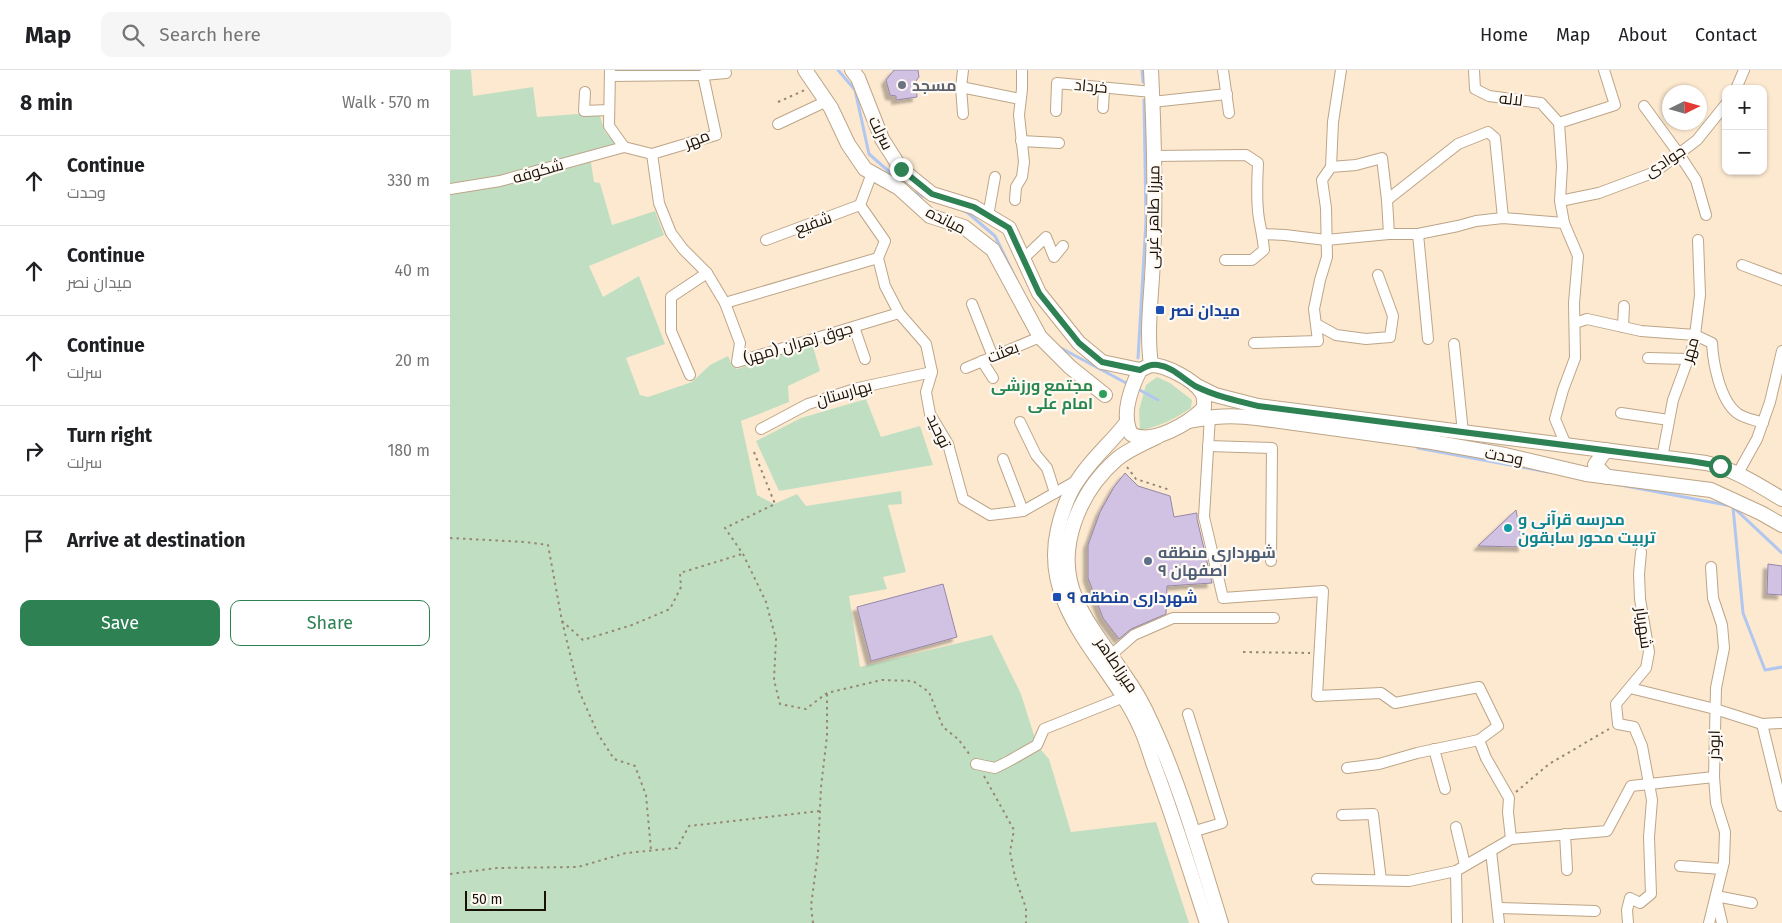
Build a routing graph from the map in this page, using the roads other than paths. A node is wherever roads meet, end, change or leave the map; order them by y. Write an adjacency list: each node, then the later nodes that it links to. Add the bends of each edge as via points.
1 (805, 70): 22 (main road, میانده)
2 (852, 70): 47 (main road, سرلت, via 882,140 901,169 932,194 974,207)
3 (963, 70): 16 (street)
4 (1022, 70): 21 (street)
5 (1151, 70): 20 (main road, میرزا طاهر غربی)
6 (1223, 70): 19 (street)
7 (1341, 70): 38 (street, via 1333,122)
8 (1474, 70): 30 (street, لاله, via 1475,89 1489,96 1541,102)
9 (1604, 70): 30 (street, via 1615,105)
10 (1744, 70): 15 (street)
11 (610, 73): 12 (street); 26 (street)
12 (671, 73): 14 (street)
13 (726, 73): 14 (street)
14 (703, 75): 35 (street, مهر, via 716,135)
15 (1738, 85)
16 (961, 87): 21 (street); 29 (street)
17 (1104, 88): 20 (street, خرداد); 24 (street); 27 (street, خرداد, via 1057,84)
18 (585, 92): 26 (street, via 584,111)
19 (1227, 94): 20 (street, خرداد); 28 (street)
20 (1152, 97): 37 (main road, میرزا طاهر غربی)
21 (1020, 99): 32 (street)
22 (826, 101): 31 (street); 39 (main road, میانده, via 848,144 865,169)
23 (1644, 106): 36 (street)
24 (1103, 108)
25 (1722, 109): 36 (street, جوادی, via 1697,140)
26 (609, 110): 34 (street, via 609,126)
27 (1056, 111)
28 (1229, 113)
29 (963, 114)
30 (1559, 123): 44 (street)
31 (778, 124)
32 (1021, 141): 33 (street); 42 (street, via 1024,162)
33 (1059, 143)
34 (624, 147): 35 (street); 41 (street, شکوفه, via 500,181)
35 (652, 154): 61 (street, جوق زهران (مهر), via 659,203 671,232)
36 (1679, 154): 44 (street, جوادی, via 1655,172 1599,193); 46 (street, via 1696,180)
37 (1154, 156): 50 (street, via 1246,155 1258,163 1259,219); 84 (main road, میرزا طاهر غربی, via 1153,257)
38 (1331, 167): 43 (street, via 1382,158); 54 (street, via 1322,180)
39 (872, 173): 45 (street); 73 (main road, میانده, via 899,188 930,216 964,227 993,250)
40 (995, 177): 47 (street)
41 (450, 189)
42 (1015, 200)
43 (1387, 200): 48 (street, via 1458,144 1488,132 1495,138); 51 (street)
44 (1560, 201): 49 (street)
45 (860, 205): 53 (street, شفیع); 57 (street, توحید, via 885,242)
46 (1706, 215)
47 (988, 216): 58 (main road, سرلت, via 1009,228)
48 (1503, 218): 49 (street); 52 (street)
49 (1564, 223): 69 (street, via 1578,256)
50 (1263, 234): 54 (street); 59 (street, via 1264,250 1252,260)
51 (1389, 234): 52 (street); 54 (street)
52 (1418, 234): 75 (street)
53 (766, 240)
54 (1326, 240): 70 (street, via 1327,257 1314,308)
55 (1698, 240): 74 (street, مهر, via 1700,295)
56 (1063, 246): 58 (street, via 1054,258 1046,237)
57 (878, 258): 64 (street); 67 (street, توحید, via 885,286)
58 (1024, 258): 68 (main road, سرلت, via 1039,293)
59 (1226, 260)
60 (1742, 265): 63 (street)
61 (707, 273): 64 (street, جوق زهران (مهر)); 88 (street, via 671,297 672,331)
62 (1378, 275): 70 (street, via 1393,316 1390,337 1366,339 1336,335)
63 (1782, 280)
64 (725, 303): 71 (street, جوق زهران (مهر), via 740,344 737,362)
65 (972, 304): 79 (street)
66 (1624, 306): 72 (street)
67 (899, 313): 71 (street, جوق زهران (مهر)); 87 (street, توحید, via 926,344)
68 (1058, 318): 73 (main road); 86 (main road, سرلت)
69 (1575, 323): 72 (street, via 1588,319); 102 (street, via 1575,358 1555,419)
70 (1316, 324): 76 (street, via 1318,341)
71 (854, 327): 81 (street)
72 (1623, 327): 74 (street, via 1641,332)
73 (1043, 335): 79 (street, بعثت); 86 (main road, میانده, via 1070,367)
74 (1695, 335): 82 (street, مهر); 98 (street, via 1712,343 1713,361 1723,394 1737,413)
75 (1428, 339)
76 (1254, 343)
77 (1454, 344): 100 (street)
78 (1782, 351): 98 (street)
79 (993, 356): 83 (street, بعثت)
80 (1648, 358): 82 (street)
81 (865, 359)
82 (1688, 359): 94 (street, مهر)
83 (982, 361): 85 (street, بعثت); 89 (street)
84 (1146, 367): 86 (main road, سرلت); 90 (main road, via 1169,368); 97 (main road, via 1127,411)
85 (966, 368)
86 (1097, 370): 91 (main road, میانده)
87 (932, 372): 99 (street, بهارستان, via 858,388 808,404); 113 (street, توحید, via 926,392 930,414 948,444 963,499 990,515)
88 (690, 375)
89 (993, 378)
90 (1194, 385): 95 (main road, via 1201,391 1204,408); 100 (main road, وحدت, via 1215,395 1258,406)
91 (1105, 395)
92 (1621, 413): 94 (street)
93 (1210, 416): 95 (main road, وحدت); 103 (street); 107 (main road, وحدت, via 1232,415 1432,442)
94 (1669, 420): 105 (street, مهر)
95 (1189, 421): 101 (main road)
96 (1020, 422): 111 (street, via 1036,455 1047,468)
97 (1127, 422): 101 (main road, via 1131,434 1143,438); 110 (main road, میرزاطاهر)
98 (1763, 423): 108 (street)
99 (761, 429)
100 (1463, 433): 102 (main road, وحدت)
101 (1157, 437): 119 (main road, میرزاطاهر, via 1119,458 1092,486 1082,503 1070,540 1068,561 1075,597)
102 (1569, 445): 104 (main road, وحدت); 107 (main road, via 1581,456 1579,465)
103 (1208, 446): 116 (street, via 1272,448); 126 (street, via 1204,517 1223,598 1323,591 1318,696 1381,693 1395,703 1479,686 1498,726)
104 (1606, 450): 105 (main road, وحدت); 109 (main road, via 1595,465)
105 (1662, 458): 108 (main road, وحدت, via 1706,463)
106 (1003, 459): 113 (street)
107 (1567, 470): 109 (main road, وحدت)
108 (1738, 473): 112 (main road, وحدت)
109 (1607, 477): 114 (main road, وحدت, via 1712,490)
110 (1077, 480): 111 (street, توحید); 121 (main road, میرزاطاهر, via 1066,503 1056,539 1058,583 1071,618)
111 (1055, 493): 113 (street, توحید)
112 (1782, 500)
113 (1023, 511)
114 (1782, 525)
115 (1641, 552): 120 (street, شهریار, via 1640,599 1649,652 1646,668)
116 (1271, 561)
117 (1711, 567): 122 (street, ابوذر, via 1713,598 1722,626 1724,648)
118 (1274, 618): 119 (street, via 1173,618 1134,635)
119 (1111, 655): 136 (main road, میرزاطاهر, via 1151,721)
120 (1630, 688): 122 (street); 131 (street, شهریار, via 1616,704 1618,724 1634,727 1642,746)
121 (1124, 696): 128 (street, via 1044,729 1037,745 995,768); 151 (main road, میرزاطاهر, via 1141,729 1169,804)
122 (1715, 709): 125 (street); 130 (street, ابوذر)
123 (1188, 714): 136 (street, via 1222,823)
124 (1782, 723): 125 (street)
125 (1762, 724): 133 (street)
126 (1478, 740): 127 (street); 138 (street, via 1509,798)
127 (1434, 750): 129 (street, via 1379,764); 132 (street)
128 (976, 764)
129 (1347, 768)
130 (1714, 777): 131 (street); 142 (street, ابوذر, via 1716,803 1725,832)
131 (1649, 784): 137 (street, via 1631,786 1607,831); 155 (street, via 1652,800 1649,837 1651,894 1640,903 1630,898)
132 (1445, 789)
133 (1782, 806)
134 (1342, 815): 146 (street, via 1373,814)
135 (1456, 827): 140 (street)
136 (1192, 832): 152 (main road, میرزاطاهر)
137 (1565, 834): 138 (street); 143 (street)
138 (1511, 839): 139 (street)
139 (1491, 851): 140 (street); 149 (street)
140 (1465, 866): 144 (street)
141 (1680, 866): 142 (street)
142 (1722, 869): 147 (street, ابوذر)
143 (1567, 870)
144 (1456, 871): 146 (street, via 1409,881); 153 (street)
145 (1317, 879): 146 (street)
146 (1380, 880)
147 (1716, 896): 148 (street); 156 (street, ابوذر); 157 (street)
148 (1750, 904)
149 (1498, 908): 150 (street); 154 (street)
150 (1595, 911)
151 (1207, 923)
152 (1221, 923)
153 (1457, 923)
154 (1499, 923)
155 (1628, 923)
156 (1708, 923)
157 (1722, 923)

